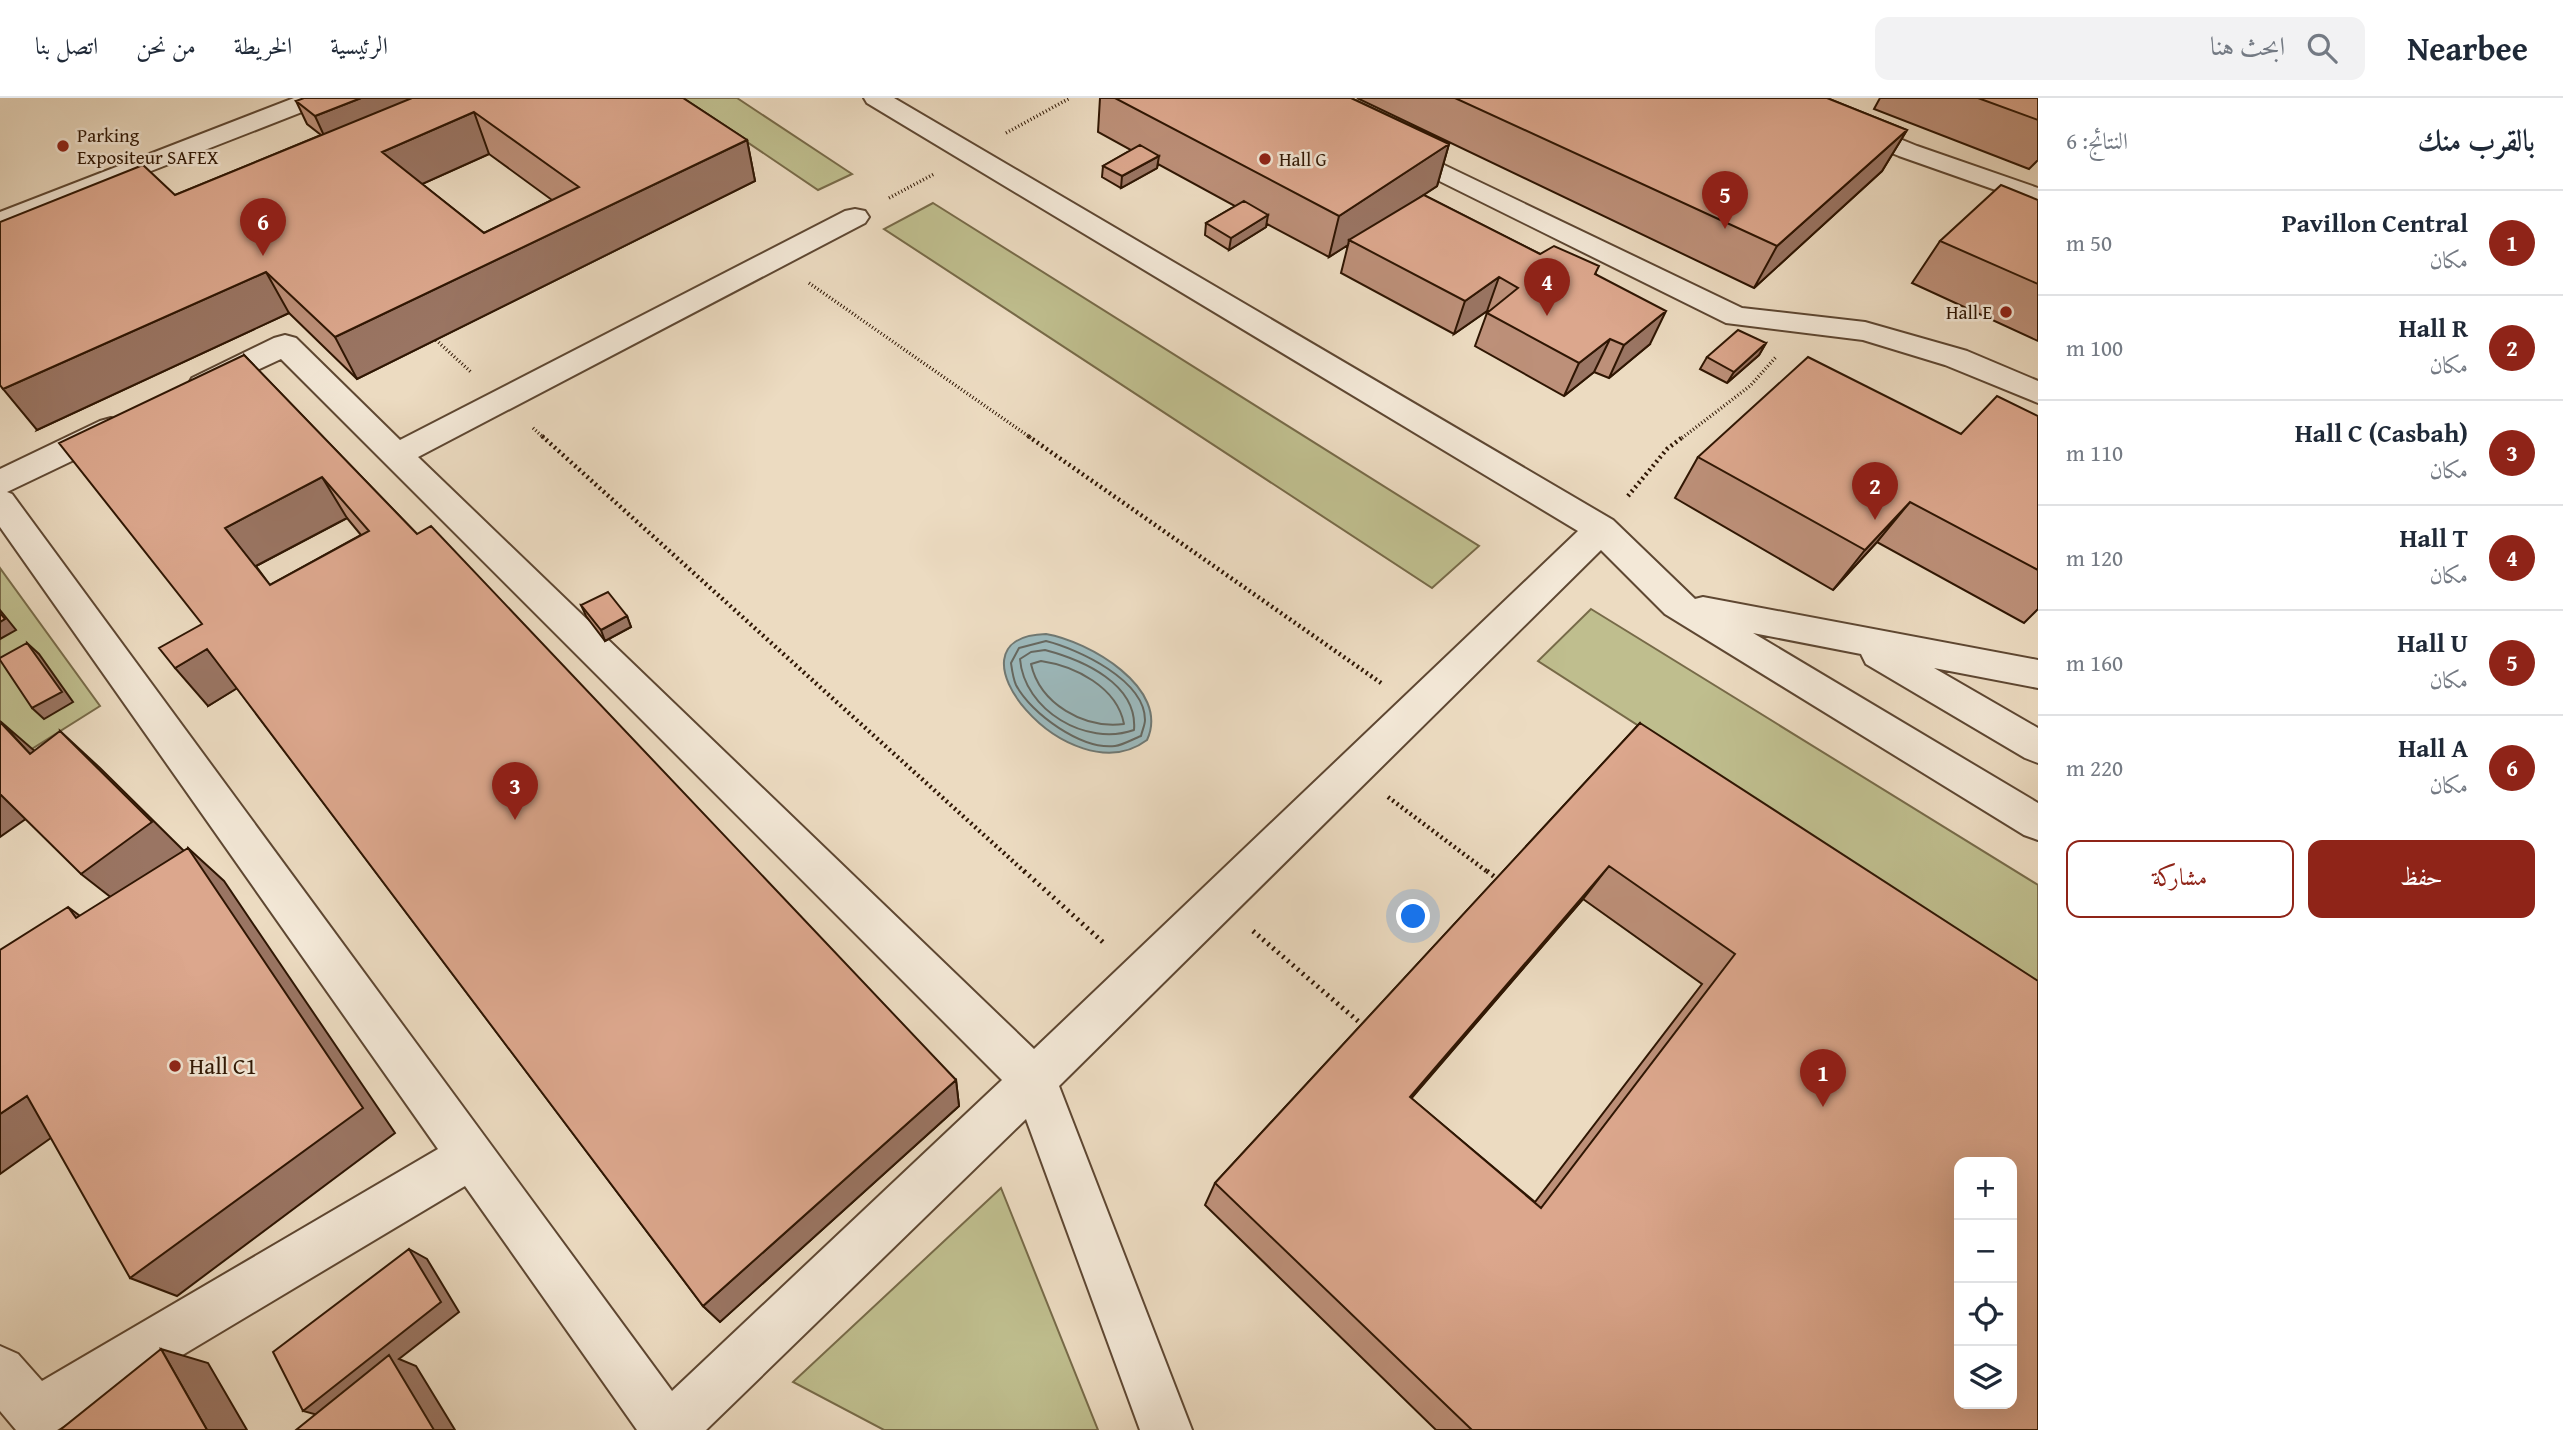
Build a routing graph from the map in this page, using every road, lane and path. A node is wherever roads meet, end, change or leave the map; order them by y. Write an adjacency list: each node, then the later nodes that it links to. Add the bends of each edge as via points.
1 (316, 98): 9 (lane)
2 (876, 98): 20 (lane)
3 (1070, 98): 5 (path)
4 (1790, 100): 7 (lane, via 1908,151)
5 (1061, 102)
6 (1375, 140): 13 (lane, via 1735,316 1865,331 1956,358)
7 (2038, 197)
8 (855, 217): 10 (lane)
9 (0, 222)
10 (774, 259): 15 (lane); 24 (path)
11 (436, 340): 15 (path)
12 (1750, 386): 20 (path, via 1667,449)
13 (2038, 393)
14 (174, 399): 17 (lane, via 285,345)
15 (502, 400): 17 (lane); 30 (path)
16 (136, 417): 18 (lane)
17 (396, 455): 32 (lane)
18 (0, 483)
19 (0, 502): 33 (lane)
20 (1601, 529): 21 (lane); 24 (lane)
21 (1677, 605): 22 (lane); 27 (lane)
22 (1853, 639): 23 (lane); 25 (lane)
23 (2038, 674)
24 (1416, 708): 26 (lane)
25 (2038, 747)
26 (1352, 770): 28 (path); 29 (lane)
27 (2038, 823)
28 (1502, 883)
29 (1218, 901): 30 (lane); 31 (path)
30 (1140, 976): 32 (lane)
31 (1367, 1028)
32 (1034, 1080): 35 (lane); 36 (lane)
33 (471, 1156): 34 (lane, via 36,1413); 35 (lane)
34 (0, 1372)
35 (668, 1430)
36 (1166, 1430)

